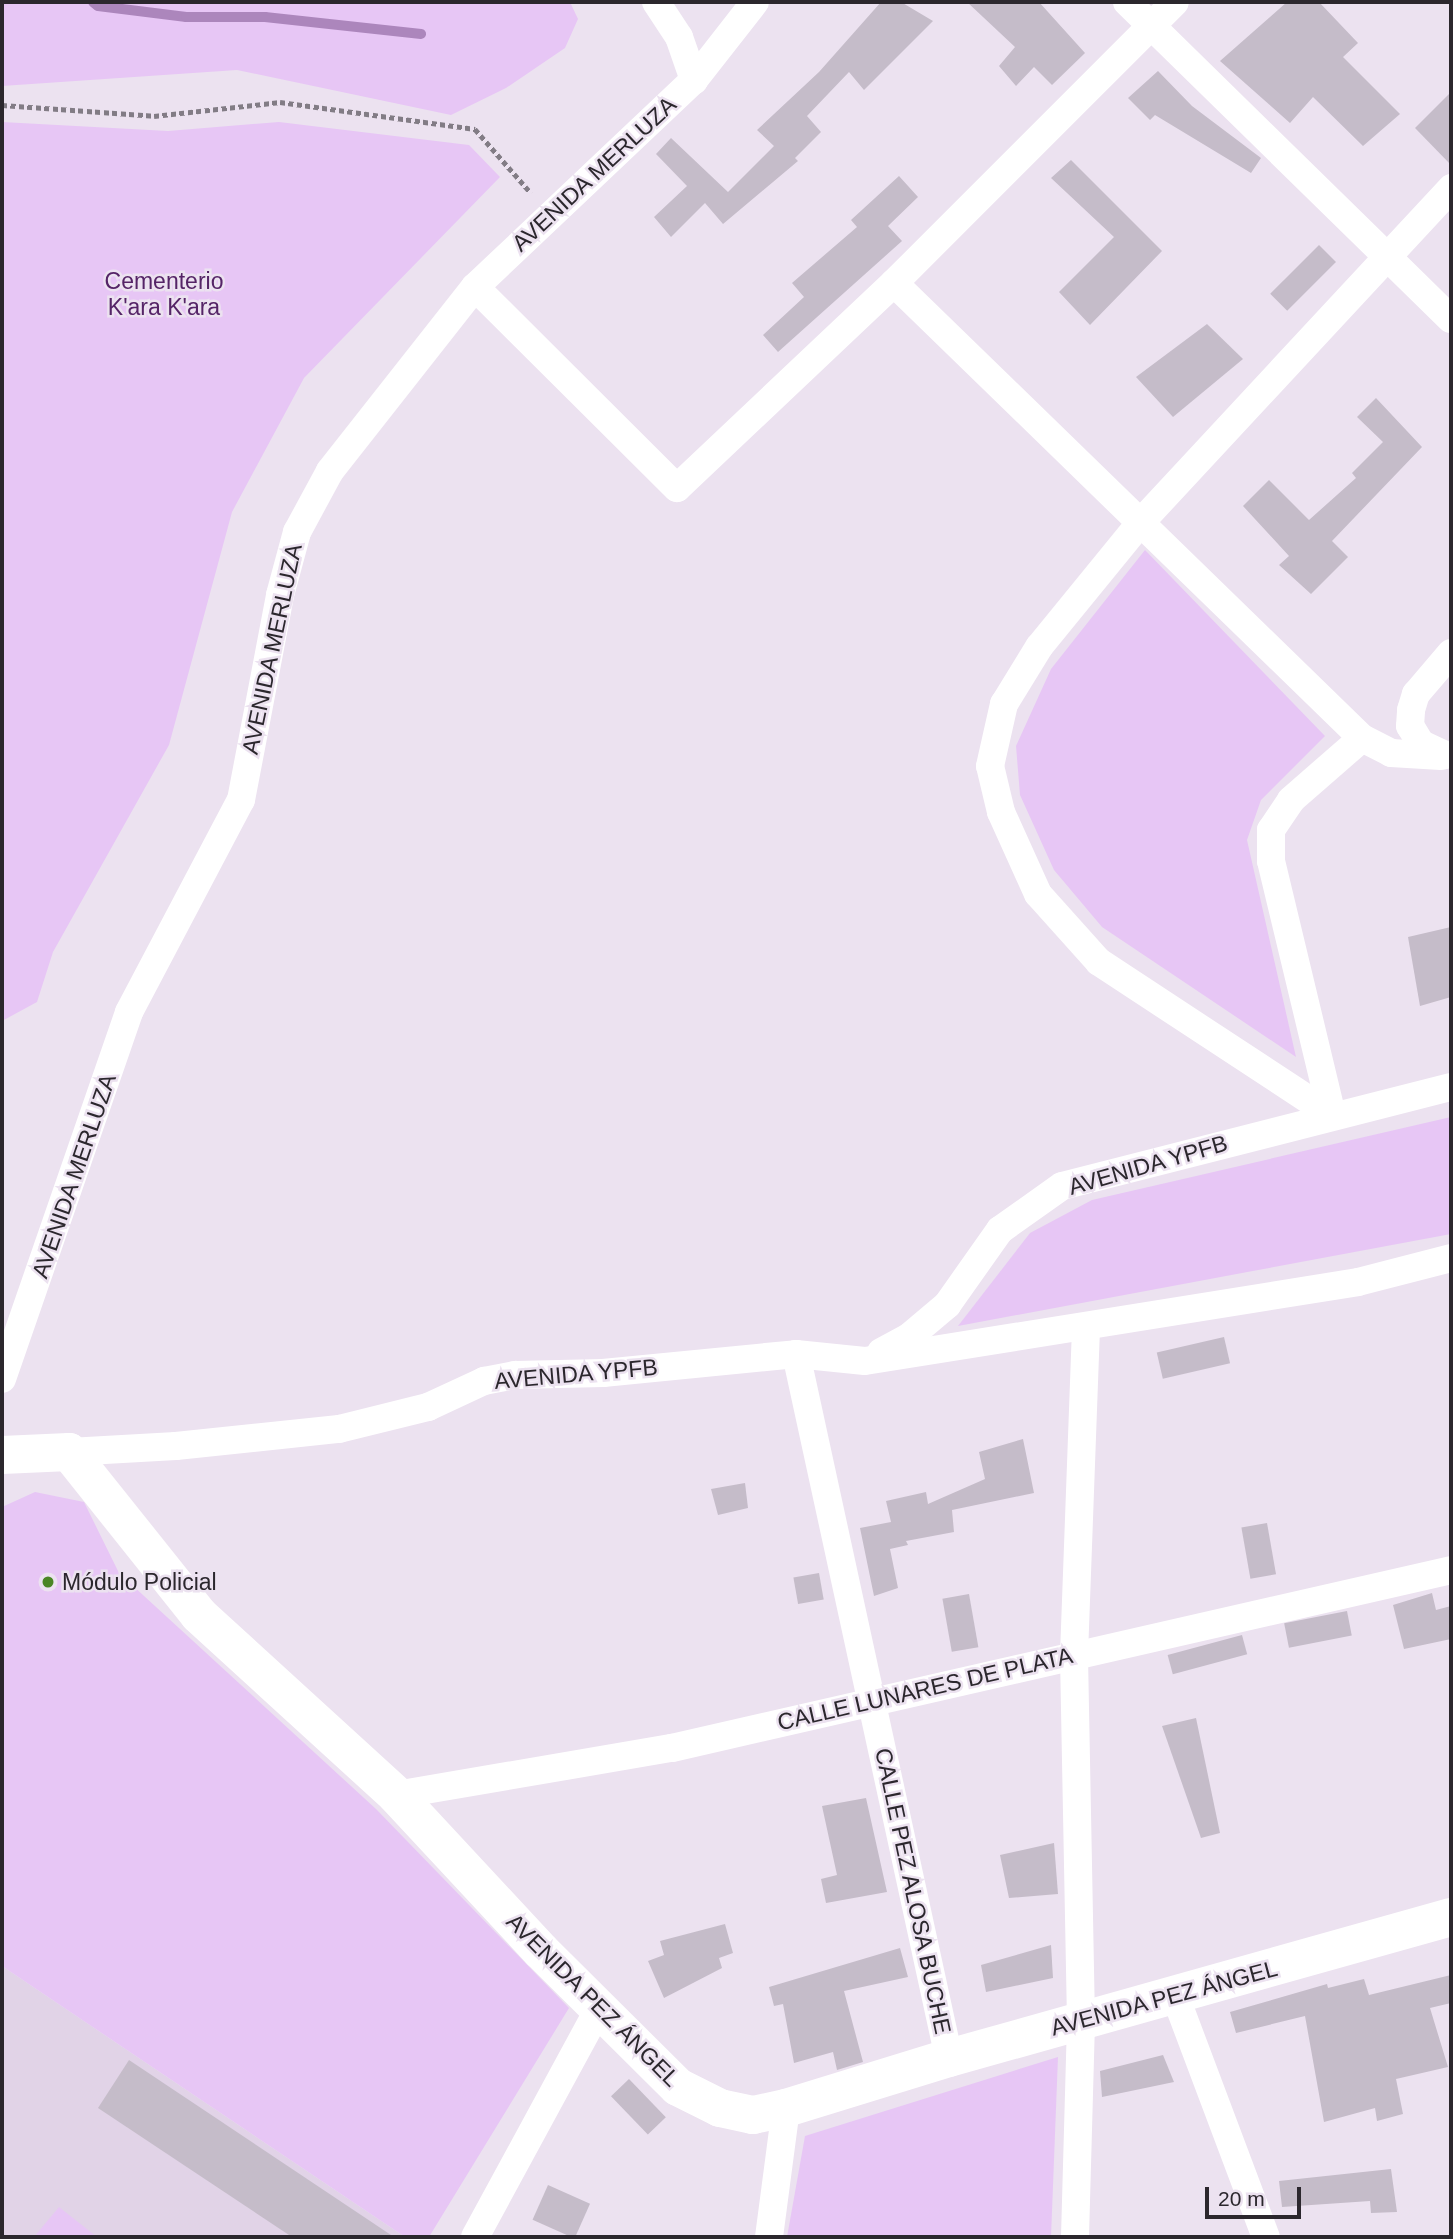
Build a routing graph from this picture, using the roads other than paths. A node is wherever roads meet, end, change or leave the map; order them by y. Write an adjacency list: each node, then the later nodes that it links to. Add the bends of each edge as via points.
1 (656, 2): 6 (street, via 679,37)
2 (755, 2): 6 (street, AVENIDA MERLUZA)
3 (1127, 2): 5 (street)
4 (1175, 2): 5 (street)
5 (1152, 25): 8 (street); 9 (street)
6 (694, 80): 10 (street, AVENIDA MERLUZA)
7 (1451, 188): 8 (street)
8 (1387, 254): 11 (street); 12 (street)
9 (894, 282): 10 (street, via 677,488); 12 (street)
10 (475, 287): 22 (street, AVENIDA MERLUZA, via 330,471 297,532 279,594 241,800 130,1012)
11 (1451, 319)
12 (1141, 522): 14 (street); 17 (street, via 1039,647 1004,704 990,765 1001,812 1038,894 1099,962)
13 (1451, 653): 15 (street, via 1416,694 1410,726)
14 (1362, 738): 15 (street, via 1391,753); 17 (street, via 1290,800 1271,830 1271,862)
15 (1438, 752)
16 (1451, 1087): 17 (street, AVENIDA YPFB)
17 (1332, 1115): 21 (street, AVENIDA YPFB, via 1062,1186 1000,1230 967,1282 929,1322)
18 (1451, 1258): 19 (street, AVENIDA YPFB, via 1358,1282)
19 (1087, 1326): 21 (street, AVENIDA YPFB); 26 (street)
20 (796, 1354): 21 (street, AVENIDA YPFB); 23 (street, AVENIDA YPFB, via 603,1373 515,1375 484,1381 428,1408 339,1429); 27 (street, CALLE PEZ ALOSA BUCHE)
21 (865, 1361)
22 (2, 1379)
23 (69, 1452): 24 (street, AVENIDA YPFB); 28 (street, AVENIDA PEZ ÁNGEL, via 199,1615)
24 (2, 1455)
25 (1451, 1570): 26 (street, CALLE LUNARES DE PLATA)
26 (1074, 1655): 27 (street, CALLE LUNARES DE PLATA); 32 (street)
27 (873, 1700): 28 (street, CALLE LUNARES DE PLATA, via 672,1748); 33 (street, CALLE PEZ ALOSA BUCHE)
28 (396, 1795): 31 (street, AVENIDA PEZ ÁNGEL)
29 (1451, 1917): 30 (street, AVENIDA PEZ ÁNGEL)
30 (1176, 1997): 32 (street, AVENIDA PEZ ÁNGEL); 38 (street)
31 (599, 2008): 34 (street, AVENIDA PEZ ÁNGEL, via 678,2087 720,2108 742,2113); 35 (street)
32 (1081, 2021): 33 (street, AVENIDA PEZ ÁNGEL); 37 (street)
33 (949, 2058): 34 (street, AVENIDA PEZ ÁNGEL)
34 (786, 2108): 36 (street)
35 (475, 2237)
36 (769, 2237)
37 (1075, 2237)
38 (1266, 2237)

